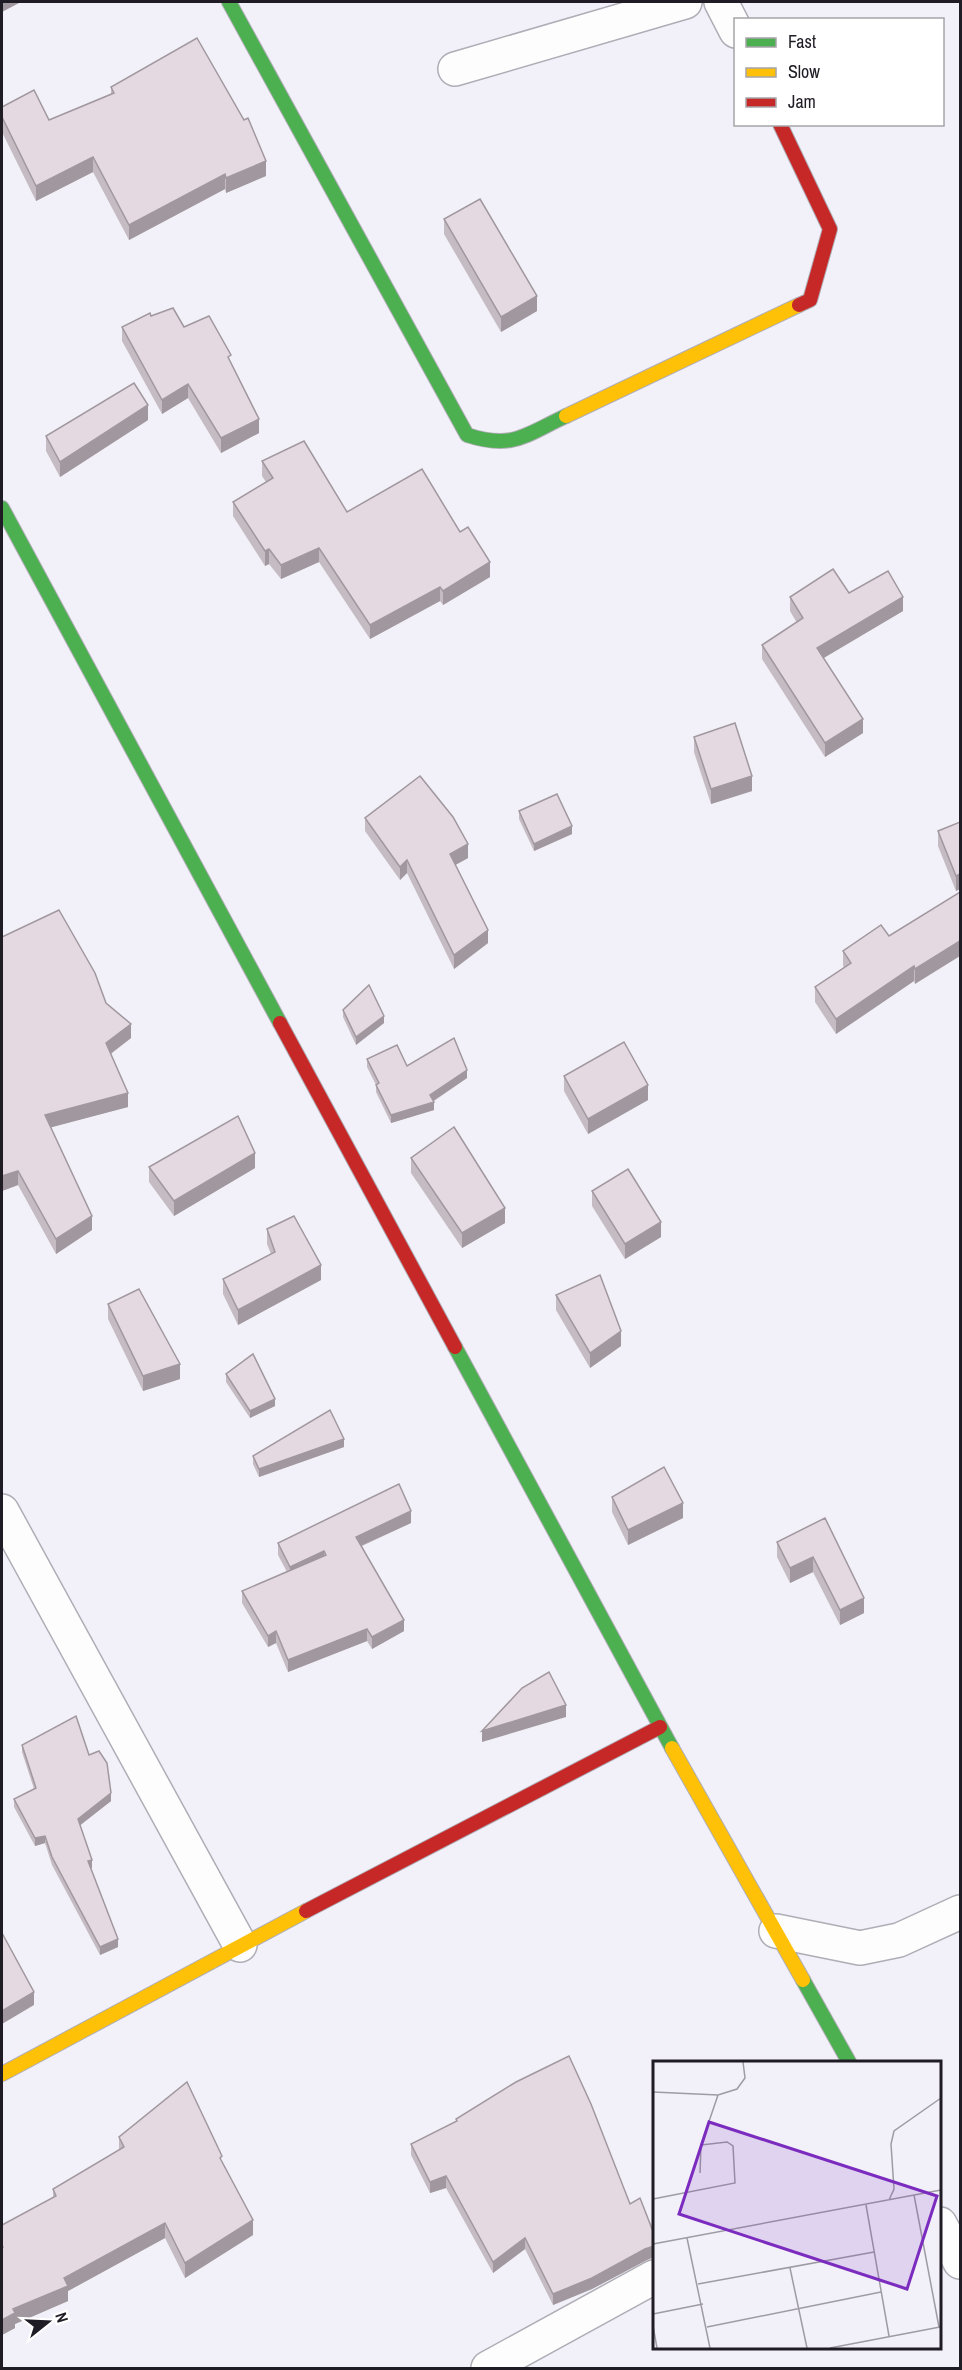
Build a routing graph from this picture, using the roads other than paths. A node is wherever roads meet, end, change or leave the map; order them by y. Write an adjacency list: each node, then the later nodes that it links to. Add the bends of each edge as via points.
1 (229, 2): 6 (street, via 466,435 489,442 511,442 810,300 830,229)
2 (685, 2): 5 (street)
3 (722, 2): 4 (street)
4 (734, 29)
5 (455, 69)
6 (781, 126)
7 (2, 508): 9 (street)
8 (2, 1511): 12 (street)
9 (660, 1727): 11 (street); 12 (street)
10 (960, 1912): 11 (street, via 899,1940 860,1948)
11 (776, 1931): 13 (street)
12 (240, 1945): 14 (street)
13 (848, 2061)
14 (2, 2074)
15 (941, 2228): 16 (street)
16 (960, 2262)
17 (653, 2278): 18 (street)
18 (488, 2368)

